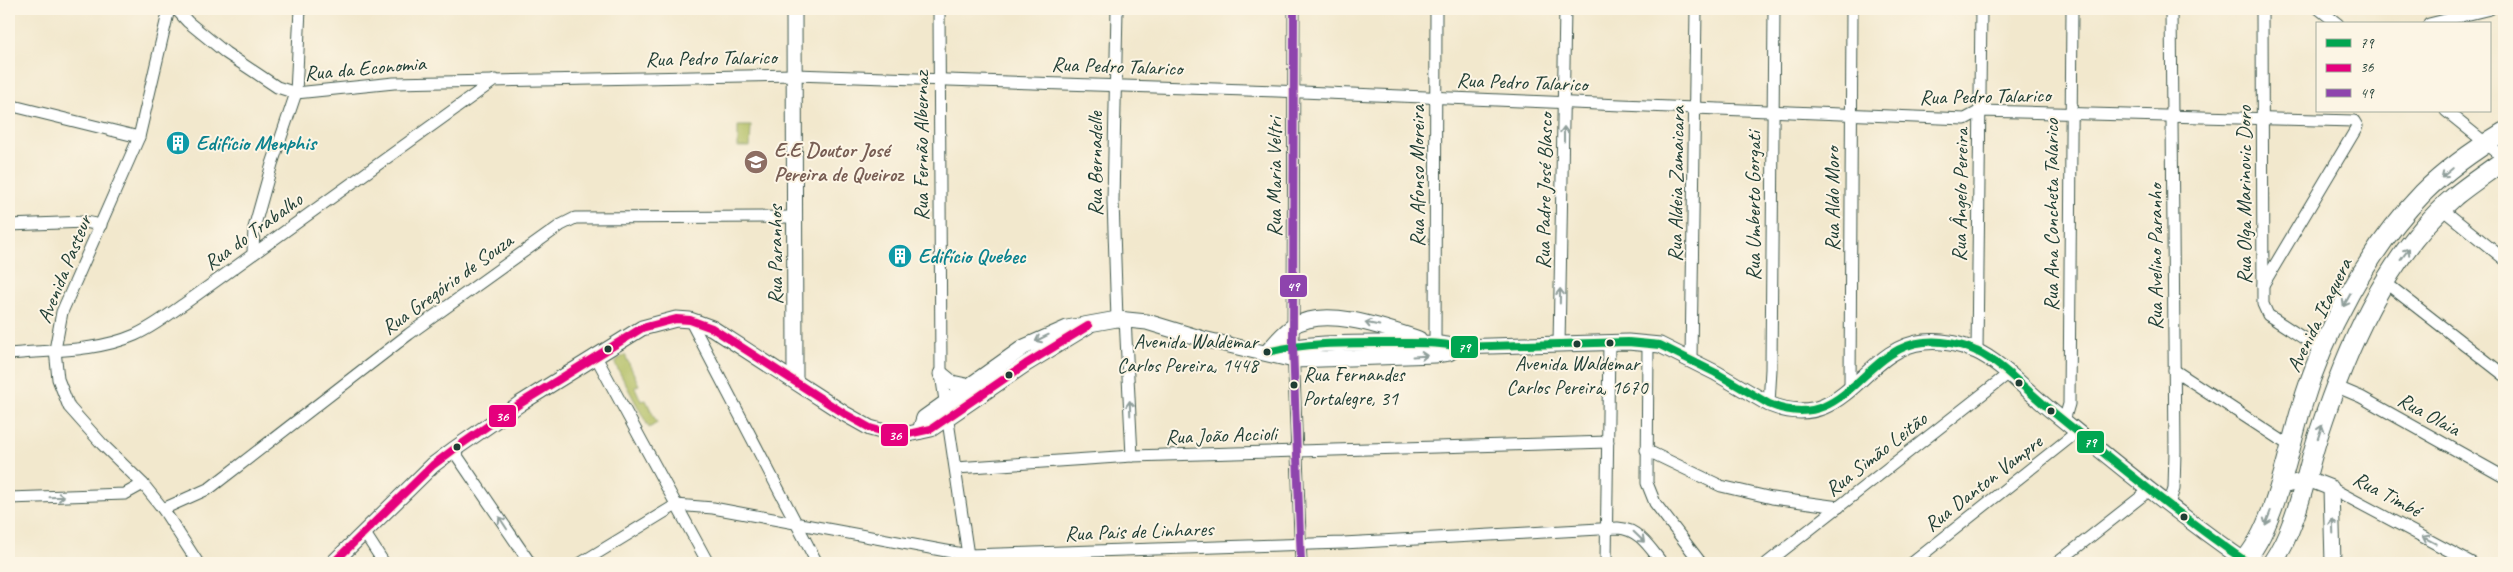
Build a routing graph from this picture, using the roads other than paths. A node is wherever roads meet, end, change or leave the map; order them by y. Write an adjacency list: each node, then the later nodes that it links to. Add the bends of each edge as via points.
1 (169, 9): 39 (street, Avenida Pasteur)
2 (176, 9): 26 (street, Rua da Economia, via 226,53 277,87)
3 (300, 9): 26 (street)
4 (794, 9): 21 (street, Rua Paranhos)
5 (939, 9): 23 (street, Rua Fernão Albernaz)
6 (1117, 9): 24 (street, Rua Bernadelle)
7 (1294, 9): 25 (street, Rua Maria Veltri)
8 (1436, 9): 27 (street, Rua Afonso Moreira)
9 (1565, 9): 28 (street, Rua Padre José Blasco)
10 (1696, 9): 30 (street, Rua Aldeia Zamaicara)
11 (1774, 9): 31 (street, Rua Umberto Gorgati)
12 (1852, 9): 34 (street, Rua Aldo Moro)
13 (1981, 9): 32 (street, Rua Ângelo Pereira)
14 (2072, 9): 35 (street, Rua Ana Concheta Talarico)
15 (2171, 9): 36 (street, Rua Avelino Paranho)
16 (2262, 9): 37 (street, Rua Olga Marinovic Doro)
17 (2319, 9): 19 (street)
18 (2490, 9): 20 (street)
19 (2335, 22)
20 (2437, 22)
21 (795, 75): 22 (street, Rua Pedro Talarico); 23 (street, Rua Pedro Talarico); 43 (street, Rua Paranhos)
22 (495, 80): 26 (street, Rua da Economia, via 394,83); 46 (street, Rua do Trabalho)
23 (940, 80): 24 (street, Rua Pedro Talarico); 68 (street, Rua Fernão Albernaz)
24 (1114, 85): 25 (street, Rua Pedro Talarico); 50 (street, Rua Bernadelle, via 1113,201)
25 (1293, 91): 27 (street, Rua Pedro Talarico); 53 (street, Rua Maria Veltri)
26 (296, 93): 46 (street, via 254,228)
27 (1436, 97): 28 (street, Rua Pedro Talarico); 55 (street, Rua Afonso Moreira)
28 (1564, 102): 30 (street, Rua Pedro Talarico); 57 (street, Rua Padre José Blasco, one-way to 28)
29 (9, 105): 39 (street)
30 (1695, 108): 31 (street, Rua Pedro Talarico); 66 (street, Rua Aldeia Zamaicara)
31 (1773, 111): 34 (street, Rua Pedro Talarico); 76 (street, Rua Umberto Gorgati)
32 (1980, 111): 34 (street, Rua Pedro Talarico, via 1965,119); 35 (street, Rua Pedro Talarico); 60 (street, Rua Ângelo Pereira)
33 (2447, 112): 40 (street)
34 (1850, 113): 74 (street, Rua Aldo Moro)
35 (2070, 113): 36 (street, Rua Pedro Talarico); 78 (street, Rua Ana Concheta Talarico, via 2068,404)
36 (2173, 116): 37 (street, Rua Pedro Talarico); 67 (street, Rua Avelino Paranho)
37 (2263, 117): 49 (street, Rua Olga Marinovic Doro); 49 (street, Rua Pedro Talarico, via 2354,120 2357,126)
38 (2504, 132): 40 (main road, Avenida Itaquera)
39 (139, 137): 44 (street, Avenida Pasteur)
40 (2485, 143): 41 (street); 61 (main road, Avenida Itaquera, one-way to 61, via 2443,176 2403,216 2362,272)
41 (2504, 159): 42 (main road, Avenida Itaquera)
42 (2442, 209): 47 (street); 48 (main road, Avenida Itaquera, one-way to 42, via 2421,232)
43 (796, 217): 71 (street, Rua Paranhos); 98 (street, Rua Gregório de Souza, via 574,218 409,334 210,488)
44 (102, 225): 45 (street, via 84,222); 59 (street, Avenida Pasteur, via 62,312)
45 (9, 226)
46 (253, 253): 59 (street, Rua do Trabalho, via 184,304 134,335 96,346)
47 (2504, 259)
48 (2386, 283): 70 (street); 73 (main road, Avenida Itaquera, via 2352,343)
49 (2263, 286): 61 (street, Rua Olga Marinovic Doro, via 2263,304 2268,315)
50 (1121, 318): 52 (street); 62 (street); 86 (street, Rua Bernadelle, one-way to 50)
51 (690, 320): 65 (street, via 642,328); 71 (street, via 712,328); 99 (street)
52 (1088, 326): 72 (street, one-way to 72, via 1067,328 1024,346); 77 (street, via 1026,364)
53 (1293, 326): 55 (street, one-way to 53, via 1351,320 1320,320); 62 (street); 63 (street, Rua Maria Veltri)
54 (1609, 342): 56 (street); 57 (street); 81 (street)
55 (1435, 344): 58 (street); 63 (street)
56 (1648, 344): 66 (street, via 1670,349); 85 (street)
57 (1559, 345): 58 (street)
58 (1458, 348): 63 (street, one-way to 58, via 1435,355)
59 (55, 350): 64 (street, Rua do Trabalho); 90 (street, Avenida Pasteur, via 58,378 69,407)
60 (1976, 351): 69 (street); 74 (street, via 1945,343 1911,344 1892,354)
61 (2323, 351): 82 (main road, Avenida Itaquera, via 2304,398)
62 (1267, 352): 63 (street)
63 (1294, 353): 84 (street, Rua Maria Veltri)
64 (9, 354)
65 (596, 355): 83 (street); 96 (street)
66 (1691, 359): 76 (street)
67 (2174, 370): 82 (street); 95 (street, Rua Avelino Paranho, via 2174,489)
68 (941, 374): 72 (street, via 952,383); 75 (street, Rua Fernão Albernaz)
69 (2008, 374): 78 (street); 97 (street, Rua Simão Leitão)
70 (2504, 375)
71 (795, 381): 79 (street, via 870,428 899,436)
72 (966, 386): 75 (street)
73 (2335, 386): 88 (street, Rua Olaia); 89 (main road, Avenida Itaquera, one-way to 73)
74 (1850, 388): 76 (street, via 1827,405 1805,412 1783,410)
75 (945, 402): 77 (street, Rua Fernão Albernaz); 79 (street, via 924,418)
76 (1769, 404)
77 (948, 419): 79 (street, via 932,429); 87 (street, Rua Fernão Albernaz)
78 (2064, 421): 80 (street)
79 (920, 431)
80 (2077, 432): 93 (street); 117 (street, Rua Danton Vampre)
81 (1608, 442): 84 (street, Rua João Accioli); 100 (street)
82 (2290, 446): 91 (main road, Avenida Itaquera)
83 (453, 450): 101 (street, via 433,465); 108 (street, one-way to 83)
84 (1298, 450): 86 (street, Rua João Accioli); 102 (street, Rua Maria Veltri)
85 (1646, 450): 97 (street, via 1736,491); 115 (street, via 1651,497)
86 (1132, 456): 87 (street, Rua João Accioli)
87 (956, 468): 103 (street, Rua Fernão Albernaz)
88 (2504, 477)
89 (2308, 479): 91 (street); 92 (street, Rua Timbé); 119 (main road, Avenida Itaquera, via 2293,525)
90 (143, 484): 94 (street, one-way to 90, via 125,494); 98 (street, Avenida Pasteur)
91 (2279, 486): 104 (main road, Avenida Itaquera, one-way to 104, via 2267,521)
92 (2331, 488): 120 (street, one-way to 92); 121 (street, Rua Timbé, one-way to 92)
93 (2151, 489): 95 (street); 118 (street)
94 (9, 498)
95 (2169, 504): 104 (street)
96 (676, 505): 99 (street, Rua Pais de Linhares, via 713,508); 109 (street); 110 (street)
97 (1839, 508): 116 (street, Rua Simão Leitão)
98 (163, 509): 105 (street, Avenida Pasteur)
99 (795, 523): 103 (street, Rua Pais de Linhares); 111 (street)
100 (1607, 530): 102 (street, Rua Pais de Linhares); 113 (street); 114 (street, Rua Pais de Linhares, one-way to 114, via 1632,530)
101 (364, 532): 106 (street); 107 (street)
102 (1300, 544): 103 (street, Rua Pais de Linhares); 112 (street, Rua Maria Veltri)
103 (968, 559)
104 (2245, 562)
105 (198, 563)
106 (333, 563)
107 (384, 563)
108 (530, 563)
109 (581, 563)
110 (708, 563)
111 (817, 563)
112 (1301, 563)
113 (1606, 563)
114 (1662, 563)
115 (1701, 563)
116 (1767, 563)
117 (1912, 563)
118 (2057, 563)
119 (2272, 563)
120 (2333, 563)
121 (2472, 563)

